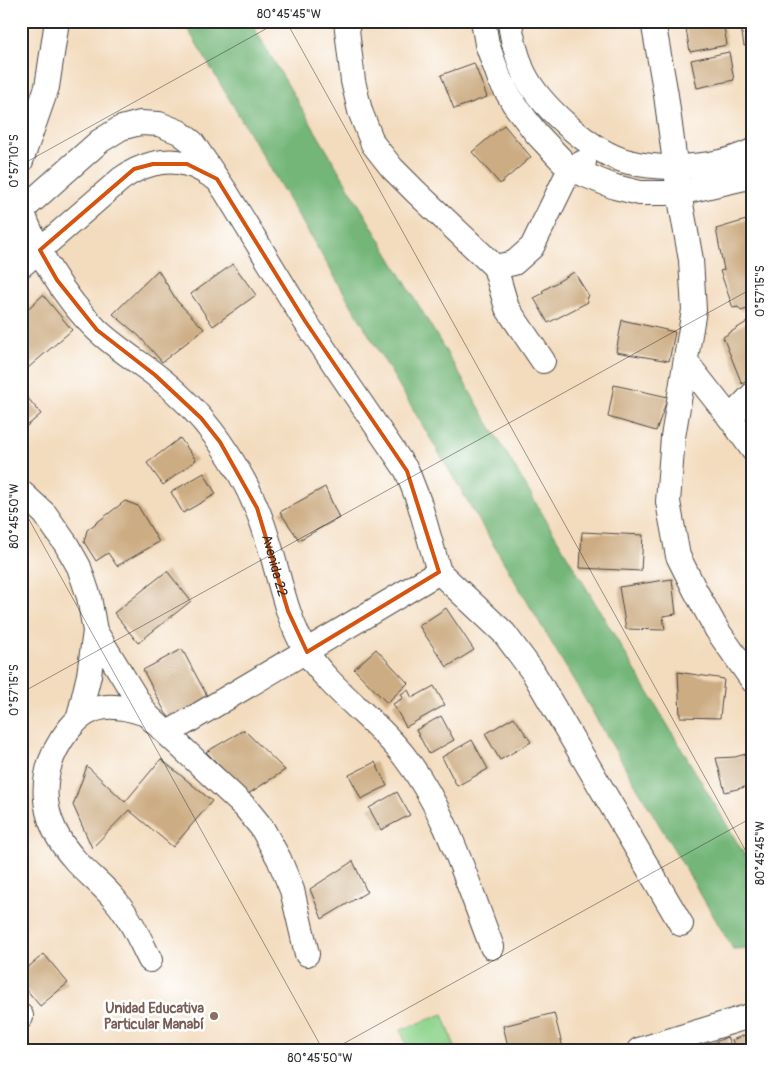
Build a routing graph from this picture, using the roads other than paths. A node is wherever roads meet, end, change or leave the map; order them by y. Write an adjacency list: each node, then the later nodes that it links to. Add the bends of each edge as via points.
1 (57, 21): 8 (street, via 47,86)
2 (346, 21): 17 (street, via 360,111 373,144 392,168)
3 (483, 21): 10 (street, via 487,44 500,80 514,104)
4 (510, 21): 7 (street, via 523,70 544,103)
5 (653, 21): 9 (street)
6 (753, 151): 9 (street, via 721,162)
7 (603, 152): 9 (street, via 629,162); 10 (street)
8 (21, 161)
9 (676, 167): 13 (street)
10 (570, 169): 13 (street, via 640,193); 17 (street, via 532,247 514,263)
11 (753, 176): 13 (street)
12 (217, 179): 14 (street, via 192,142 159,124 140,123 121,128 100,141); 15 (street, via 188,164 171,162 134,169); 24 (street, via 305,321 407,471)
13 (679, 193): 19 (street, via 691,260 694,310)
14 (21, 210): 15 (street, Avenida 22)
15 (40, 250): 16 (street); 26 (street, Avenida 22, via 57,280 97,330 156,375 201,418 220,442 257,508 288,611)
16 (21, 266)
17 (495, 267): 18 (street, via 507,308)
18 (543, 361)
19 (686, 362): 21 (street); 27 (street, via 673,437 668,502 678,556 717,630)
20 (753, 394): 21 (street)
21 (730, 418): 22 (street)
22 (753, 450)
23 (21, 492): 25 (street, via 45,514 79,567)
24 (438, 572): 26 (street); 31 (street, via 504,633 533,672)
25 (95, 631): 28 (street); 29 (street)
26 (307, 652): 30 (street); 32 (street, Avenida 22, via 328,679 388,738 424,784 452,843)
27 (750, 674)
28 (146, 714): 29 (street, via 122,706 100,708); 30 (street)
29 (80, 717): 34 (street, via 56,748 48,766 44,791 49,817 75,860 116,900 131,921)
30 (168, 733): 33 (street, via 245,807 262,828 292,890)
31 (680, 924)
32 (492, 947)
33 (307, 954)
34 (150, 960)
35 (753, 1015): 36 (street)
36 (639, 1050)

